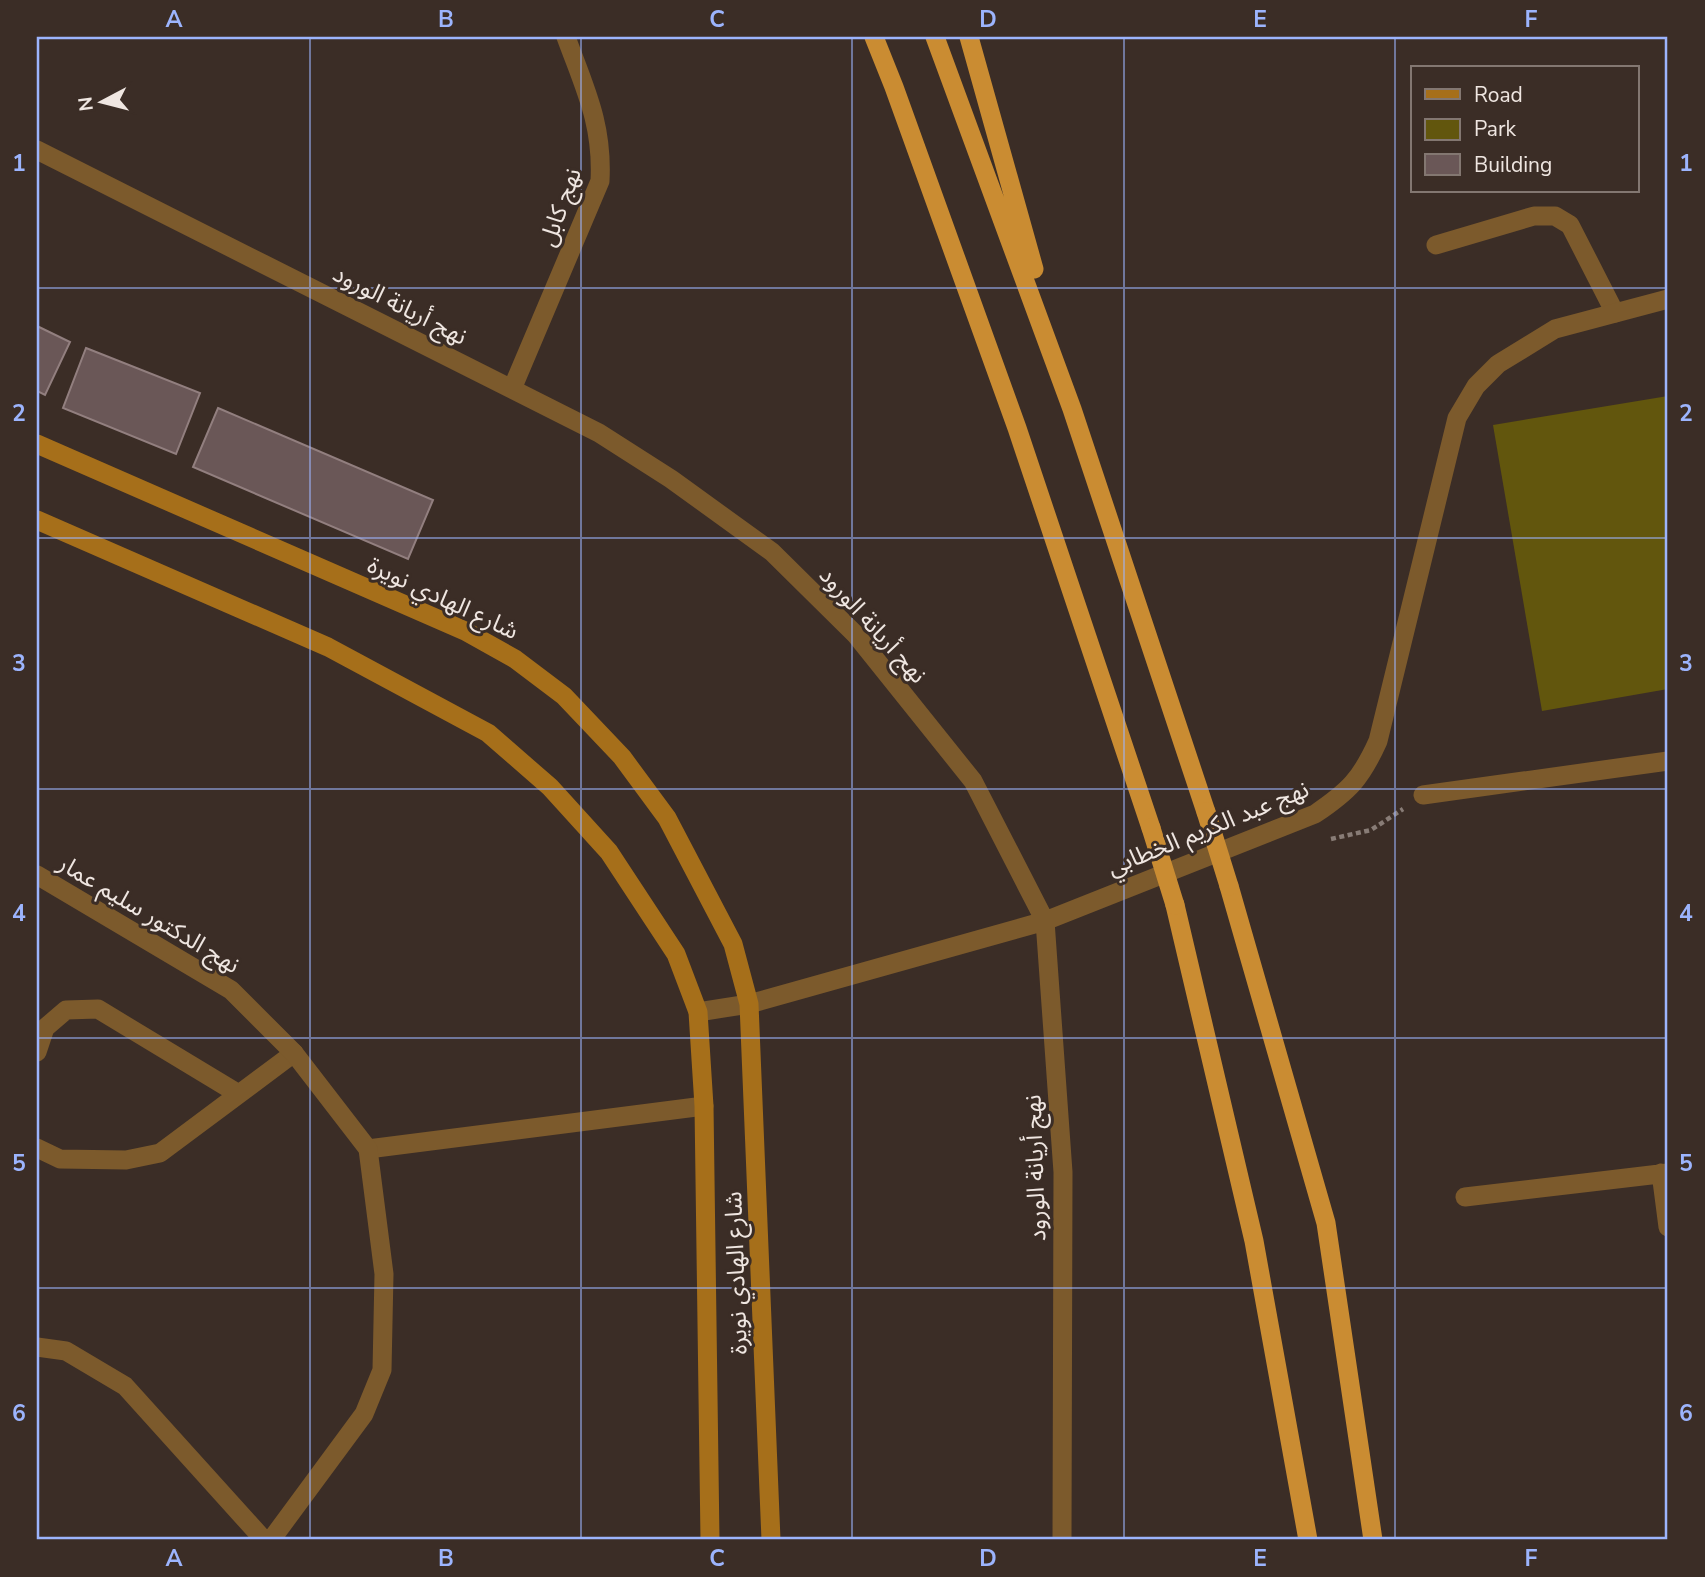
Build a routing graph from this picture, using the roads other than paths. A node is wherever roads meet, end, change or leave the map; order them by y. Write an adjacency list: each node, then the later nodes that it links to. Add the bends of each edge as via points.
1 (566, 37): 9 (street, نهج كابل, via 597,123 600,181)
2 (874, 37): 34 (highway, bridge, via 1017,428 1175,905 1254,1241)
3 (935, 37): 10 (highway)
4 (969, 37): 10 (highway)
5 (37, 150): 9 (street, نهج أريانة الورود)
6 (1436, 245): 8 (street, via 1534,216 1555,216 1570,225)
7 (1668, 299): 8 (street, نهج عبد الكريم الخطابي)
8 (1615, 313): 16 (street, نهج عبد الكريم الخطابي, via 1555,329 1498,364 1476,386 1457,418 1378,741 1365,771 1315,814)
9 (512, 389): 16 (street, نهج أريانة الورود, via 599,433 671,479 772,552 847,626 973,780)
10 (1072, 409): 35 (highway, bridge, via 1206,812 1326,1223)
11 (37, 444): 17 (main road, شارع الهادي نويرة, via 465,632 515,659 564,696 622,758 667,818 733,944)
12 (37, 520): 18 (main road, شارع الهادي نويرة, via 328,647 488,733 550,787 609,852 676,954)
13 (1668, 761): 14 (street)
14 (1423, 795)
15 (37, 875): 20 (street, نهج الدكتور سليم عمار, via 230,990)
16 (1045, 921): 17 (street, نهج عبد الكريم الخطابي); 33 (street, نهج أريانة الورود, via 1063,1172)
17 (749, 1004): 18 (street); 32 (main road, شارع الهادي نويرة)
18 (698, 1012): 22 (main road, شارع الهادي نويرة)
19 (37, 1052): 21 (street, via 45,1028 66,1010 98,1009)
20 (294, 1053): 21 (street); 24 (street, نهج الدكتور سليم عمار)
21 (237, 1093): 23 (street, via 160,1153 126,1160 60,1159)
22 (704, 1106): 24 (street); 31 (main road, شارع الهادي نويرة)
23 (37, 1148)
24 (368, 1149): 30 (street, via 384,1274 383,1370 364,1413)
25 (1665, 1173): 26 (street); 27 (street)
26 (1465, 1197)
27 (1668, 1227)
28 (37, 1347): 29 (street, via 66,1351 125,1386)
29 (264, 1540)
30 (271, 1540)
31 (710, 1540)
32 (771, 1540)
33 (1062, 1540)
34 (1308, 1540)
35 (1373, 1540)

